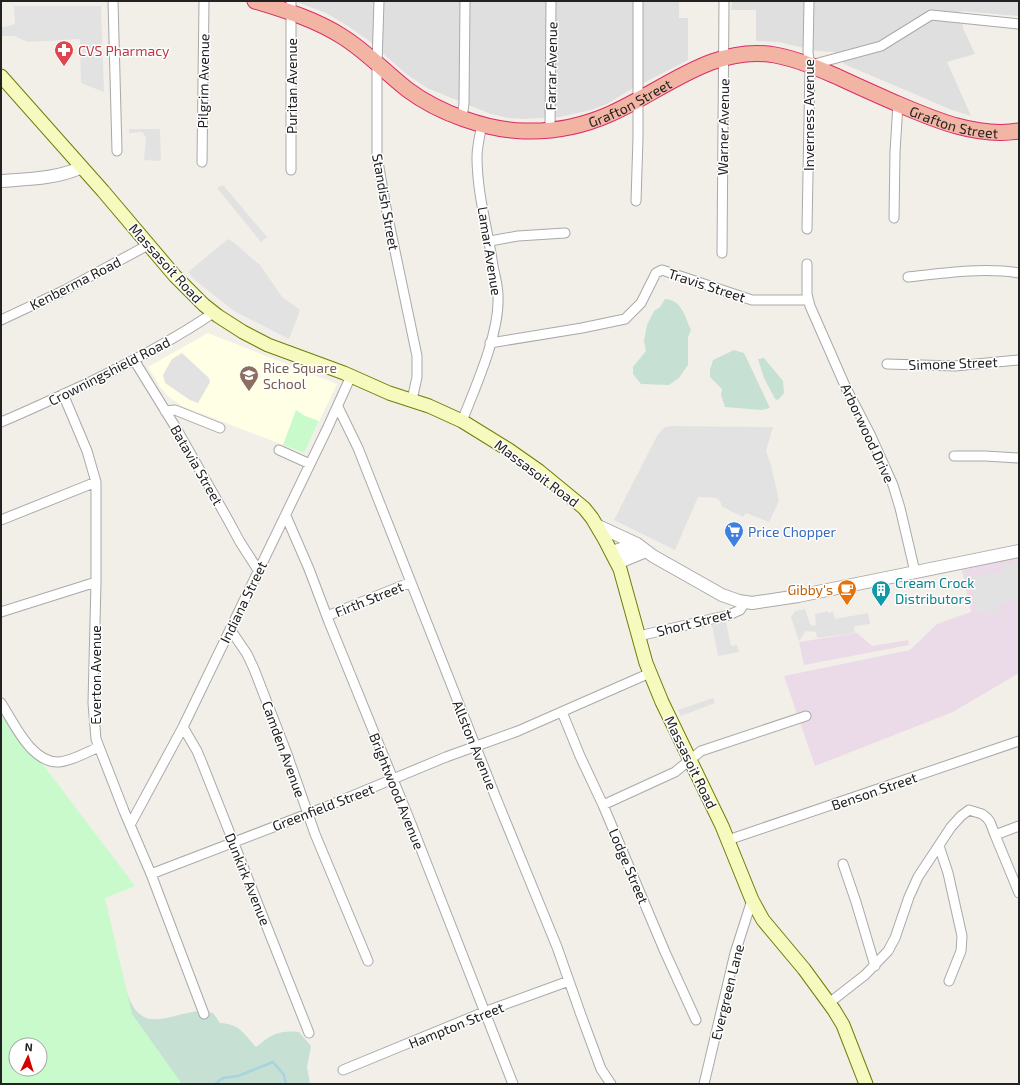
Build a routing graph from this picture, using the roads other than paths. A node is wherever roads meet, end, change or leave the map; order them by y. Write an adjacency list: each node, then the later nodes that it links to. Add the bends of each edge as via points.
1 (113, 1): 22 (street)
2 (204, 1): 23 (street, Pilgrim Avenue)
3 (255, 1): 10 (highway, Grafton Street)
4 (379, 1): 13 (street, Standish Street)
5 (465, 1): 18 (street)
6 (551, 1): 20 (street, Farrar Avenue)
7 (638, 1): 16 (street)
8 (724, 1): 12 (street, Warner Avenue)
9 (809, 1): 14 (street, Inverness Avenue)
10 (291, 7): 13 (highway, Grafton Street, via 336,32); 25 (street, Puritan Avenue)
11 (1019, 24): 14 (street, via 931,15 881,46)
12 (724, 58): 14 (highway, Grafton Street, via 750,54 776,55); 16 (highway, Grafton Street, via 699,67); 33 (street, Warner Avenue)
13 (377, 64): 18 (highway, Grafton Street, via 420,98); 46 (street, Standish Street, via 377,156 417,356 417,377)
14 (810, 66): 17 (highway, Grafton Street); 29 (street, Inverness Avenue)
15 (1, 76): 24 (main road, Massasoit Road)
16 (638, 100): 20 (highway, Grafton Street, via 596,120); 27 (street)
17 (898, 104): 21 (highway, Grafton Street, via 928,117 967,128 990,132); 28 (street)
18 (462, 118): 19 (highway, Grafton Street)
19 (482, 124): 20 (highway, Grafton Street, via 509,130); 31 (street, Lamar Avenue, via 478,163 482,208)
20 (550, 130)
21 (1019, 131)
22 (117, 151)
23 (202, 162)
24 (82, 167): 26 (street, via 64,175); 32 (main road, Massasoit Road)
25 (291, 170)
26 (1, 181)
27 (636, 201)
28 (894, 218)
29 (808, 229)
30 (566, 233): 31 (street)
31 (490, 241): 40 (street, Lamar Avenue, via 498,295 496,320)
32 (148, 245): 38 (main road, Massasoit Road); 39 (street, Kenberma Road, via 65,290)
33 (722, 253)
34 (807, 264): 37 (street)
35 (1019, 273): 36 (street, via 968,271)
36 (908, 277)
37 (808, 300): 40 (street, Travis Street, via 752,300 662,270 656,273 641,303 625,319); 64 (street, Arborwood Drive, via 841,377 893,485)
38 (213, 313): 41 (street, Crowningshield Road, via 186,332); 44 (main road, Massasoit Road, via 268,345)
39 (1, 320)
40 (490, 343): 49 (street, Lamar Avenue)
41 (134, 360): 45 (street, Crowningshield Road); 48 (street, Batavia Street)
42 (1019, 360): 43 (street, Simone Street, via 955,366)
43 (887, 364)
44 (351, 376): 46 (main road, Massasoit Road); 47 (street, Indiana Street)
45 (63, 394): 50 (street, Crowningshield Road); 56 (street, Everton Avenue, via 87,451)
46 (412, 400): 49 (main road, Massasoit Road)
47 (338, 407): 55 (street, Indiana Street); 66 (street, Allston Avenue, via 358,448)
48 (165, 411): 51 (street, via 175,410); 63 (street, Batavia Street)
49 (462, 421): 59 (main road, Massasoit Road, via 550,480 581,506)
50 (1, 422)
51 (220, 428)
52 (279, 450): 55 (street)
53 (954, 456): 54 (street)
54 (1019, 458)
55 (310, 464): 57 (street, Indiana Street)
56 (96, 482): 58 (street); 65 (street, Everton Avenue)
57 (286, 516): 63 (street, Indiana Street); 69 (street, Brightwood Avenue)
58 (1, 520)
59 (596, 525): 60 (street); 62 (main road, Massasoit Road)
60 (642, 547): 62 (street); 67 (street, via 711,590)
61 (1019, 551): 64 (street)
62 (614, 557): 71 (main road, Massasoit Road)
63 (258, 570): 70 (street, Indiana Street)
64 (915, 572): 67 (street, via 787,598)
65 (96, 582): 68 (street); 79 (street, Everton Avenue, via 93,703)
66 (410, 582): 69 (street, Firth Street); 78 (street, Allston Avenue)
67 (745, 602): 71 (street, Short Street, via 740,610 729,615)
68 (1, 612)
69 (327, 616): 81 (street, Brightwood Avenue)
70 (230, 630): 76 (street, Indiana Street); 83 (street, Camden Avenue, via 254,669)
71 (639, 636): 72 (main road, Massasoit Road)
72 (650, 673): 74 (street, Greenfield Street); 80 (main road, Massasoit Road)
73 (1, 703): 79 (street, via 24,740 45,759 63,761)
74 (562, 712): 78 (street, Greenfield Street); 82 (street, Lodge Street)
75 (806, 716): 80 (street, via 701,751)
76 (183, 727): 84 (street, Indiana Street); 88 (street, Dunkirk Avenue, via 197,751)
77 (1019, 741): 87 (street, Benson Street)
78 (475, 746): 81 (street, Greenfield Street); 96 (street, Allston Avenue, via 558,947)
79 (99, 747): 84 (street, Everton Avenue)
80 (690, 760): 82 (street, via 675,772); 87 (main road, Massasoit Road)
81 (393, 779): 83 (street, Greenfield Street); 99 (street, Brightwood Avenue)
82 (603, 805): 101 (street, Lodge Street)
83 (307, 814): 88 (street, Greenfield Street); 94 (street, Camden Avenue)
84 (130, 826): 91 (street, Everton Avenue)
85 (1019, 826): 86 (street)
86 (995, 835): 89 (street, via 987,818 969,810 957,820); 92 (street)
87 (728, 840): 93 (main road, Massasoit Road)
88 (234, 842): 91 (street, Greenfield Street); 102 (street, Dunkirk Avenue)
89 (939, 846): 95 (street, via 914,883 892,944); 97 (street, via 948,873 962,936 960,957)
90 (843, 864): 95 (street)
91 (151, 874): 100 (street, Everton Avenue)
92 (1019, 893)
93 (752, 900): 98 (main road, Massasoit Road, via 763,920); 106 (street, Evergreen Lane, via 734,959)
94 (368, 961)
95 (875, 966): 98 (street)
96 (568, 981): 99 (street, Hampton Street); 105 (street, Allston Avenue, via 601,1069)
97 (950, 981)
98 (829, 1002): 107 (main road, Massasoit Road, via 843,1025)
99 (484, 1012): 103 (street, Hampton Street); 104 (street, Brightwood Avenue)
100 (204, 1014)
101 (696, 1020)
102 (309, 1032)
103 (344, 1070)
104 (513, 1084)
105 (611, 1084)
106 (704, 1084)
107 (866, 1084)

